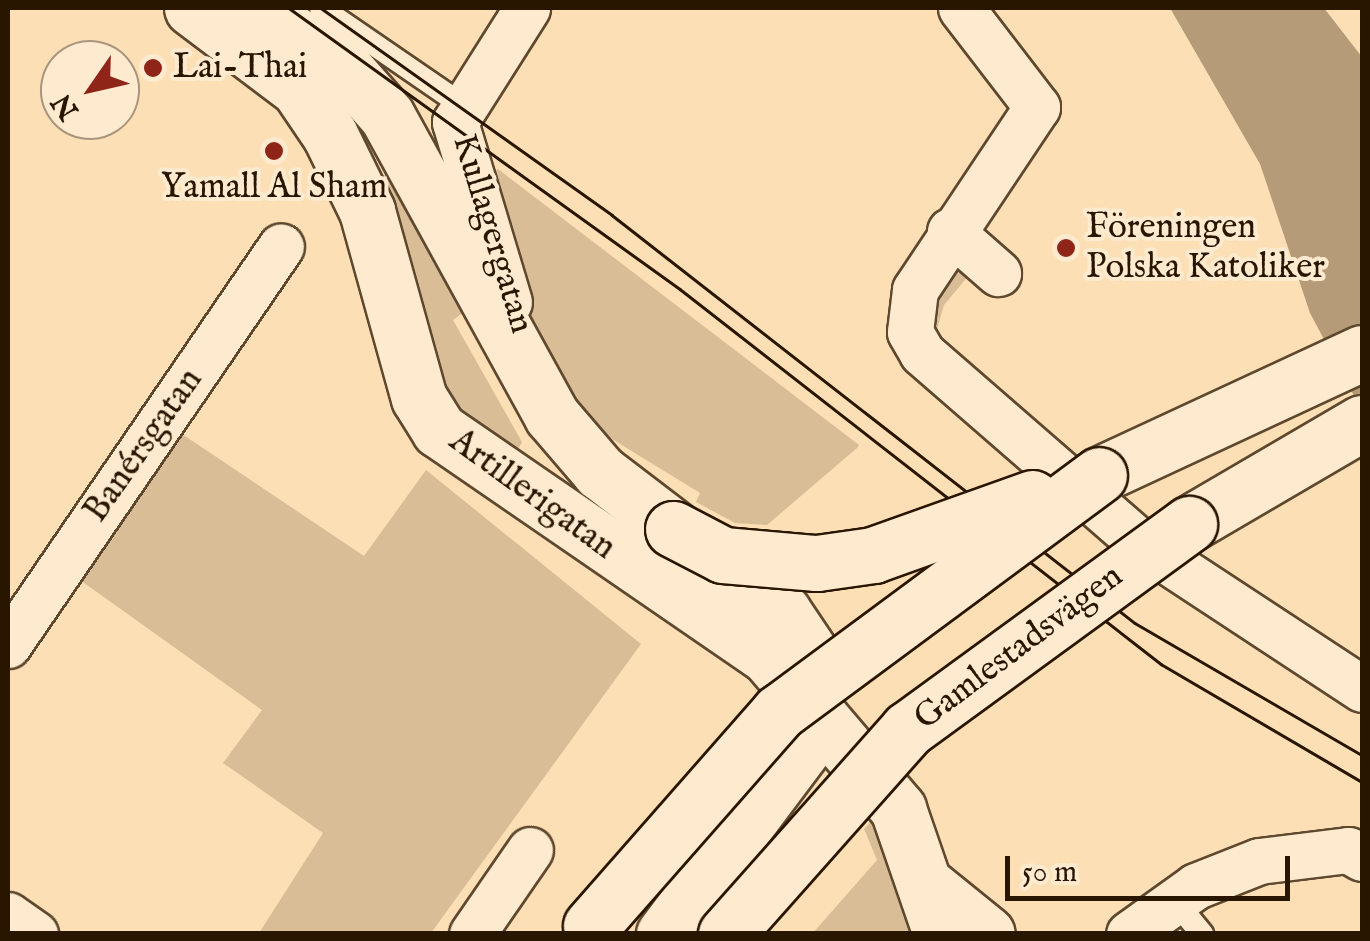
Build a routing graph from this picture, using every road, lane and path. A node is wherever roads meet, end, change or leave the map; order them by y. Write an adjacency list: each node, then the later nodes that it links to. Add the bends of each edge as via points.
1 (192, 8): 20 (main road, Artillerigatan, via 299,89 330,134 367,210 418,398 439,430 768,656 898,808)
2 (218, 8): 7 (street, via 312,75 382,146)
3 (254, 8): 7 (main road, Artillerigatan)
4 (321, 8): 7 (lane)
5 (527, 8): 7 (street, Kullagergatan)
6 (961, 8): 8 (street, via 1036,108)
7 (444, 126): 14 (main road, Artillerigatan, via 552,416 600,472)
8 (950, 230): 10 (street); 17 (street, via 909,312 922,353 1143,545)
9 (282, 246): 15 (street, Banérsgatan)
10 (998, 273)
11 (1362, 353): 13 (main road)
12 (1362, 423): 22 (main road, Gamlestadsvägen, bridge, via 1190,524 922,718 808,833)
13 (1100, 476): 14 (main road, Artillerigatan, bridge, via 851,560 752,560); 16 (main road, bridge)
14 (672, 529): 16 (main road, Artillerigatan, bridge, via 784,612)
15 (8, 645)
16 (824, 673): 22 (main road, Gamlestadsvägen, via 820,726 806,753); 24 (main road, bridge, via 779,712)
17 (1362, 689)
18 (530, 850): 26 (street)
19 (1362, 858): 23 (street, via 1348,850 1260,861)
20 (936, 911): 27 (main road)
21 (8, 914): 25 (street)
22 (693, 921)
23 (1159, 925)
24 (589, 930)
25 (35, 934)
26 (472, 934)
27 (987, 934)

